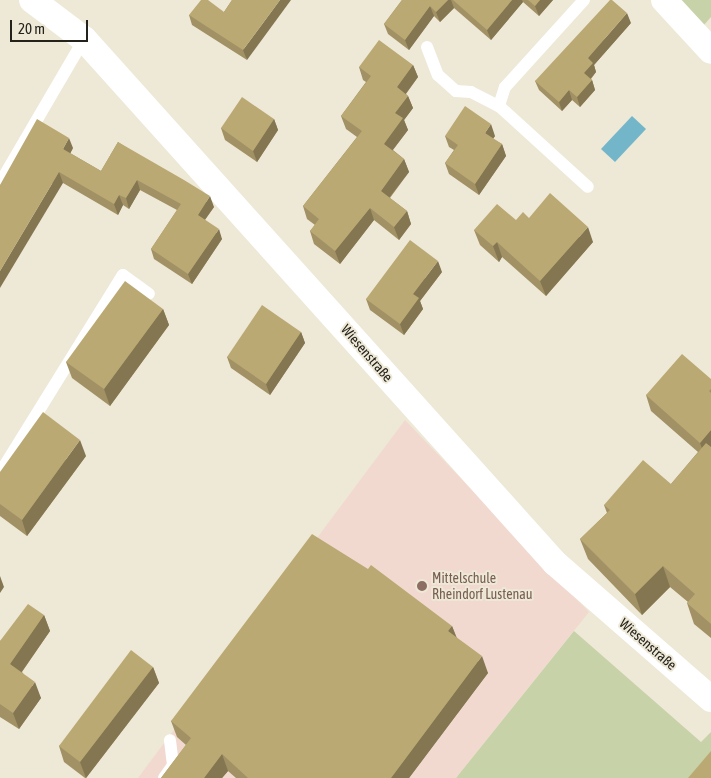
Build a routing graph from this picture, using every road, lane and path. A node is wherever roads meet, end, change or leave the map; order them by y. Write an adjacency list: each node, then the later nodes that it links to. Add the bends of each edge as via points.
1 (32, 0): 4 (street, Wiesenstraße)
2 (584, 0): 7 (lane, via 505,87)
3 (664, 0): 6 (street)
4 (84, 39): 8 (lane); 12 (street, Wiesenstraße, via 555,563)
5 (427, 47): 7 (lane, via 438,75 456,91 472,92)
6 (711, 51)
7 (499, 106): 9 (lane)
8 (0, 183)
9 (588, 187)
10 (149, 294): 11 (lane, via 123,275)
11 (0, 473)
12 (711, 698)
13 (170, 740): 14 (lane, via 173,765)
14 (164, 778)

